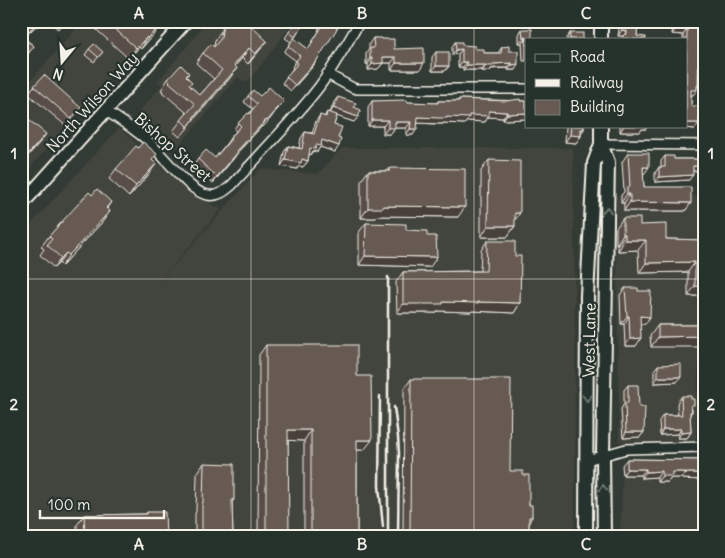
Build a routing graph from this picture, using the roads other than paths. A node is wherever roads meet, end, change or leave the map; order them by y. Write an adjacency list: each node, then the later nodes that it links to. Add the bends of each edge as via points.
1 (186, 21): 7 (main road, North Wilson Way)
2 (360, 21): 5 (street)
3 (601, 21): 4 (main road)
4 (601, 38)
5 (327, 74): 6 (street, via 357,89); 7 (street, Bishop Street, via 296,114 222,193 208,195 194,189 138,133)
6 (525, 89)
7 (106, 111): 11 (main road, North Wilson Way)
8 (601, 128): 9 (main road, West Lane)
9 (601, 144): 10 (street); 12 (main road, West Lane, via 594,163); 14 (main road, West Lane, one-way to 9, via 608,162)
10 (704, 145)
11 (21, 205)
12 (591, 227): 13 (main road, West Lane); 14 (main road, via 598,237 599,285)
13 (588, 294): 15 (main road, via 595,308 596,326); 18 (main road, West Lane, one-way to 18)
14 (606, 306): 15 (main road, West Lane)
15 (605, 329): 17 (main road, West Lane)
16 (704, 447): 17 (street, via 626,449)
17 (603, 455): 18 (street); 20 (main road, West Lane, one-way to 17)
18 (587, 460): 19 (main road, West Lane)
19 (586, 537)
20 (604, 537)

